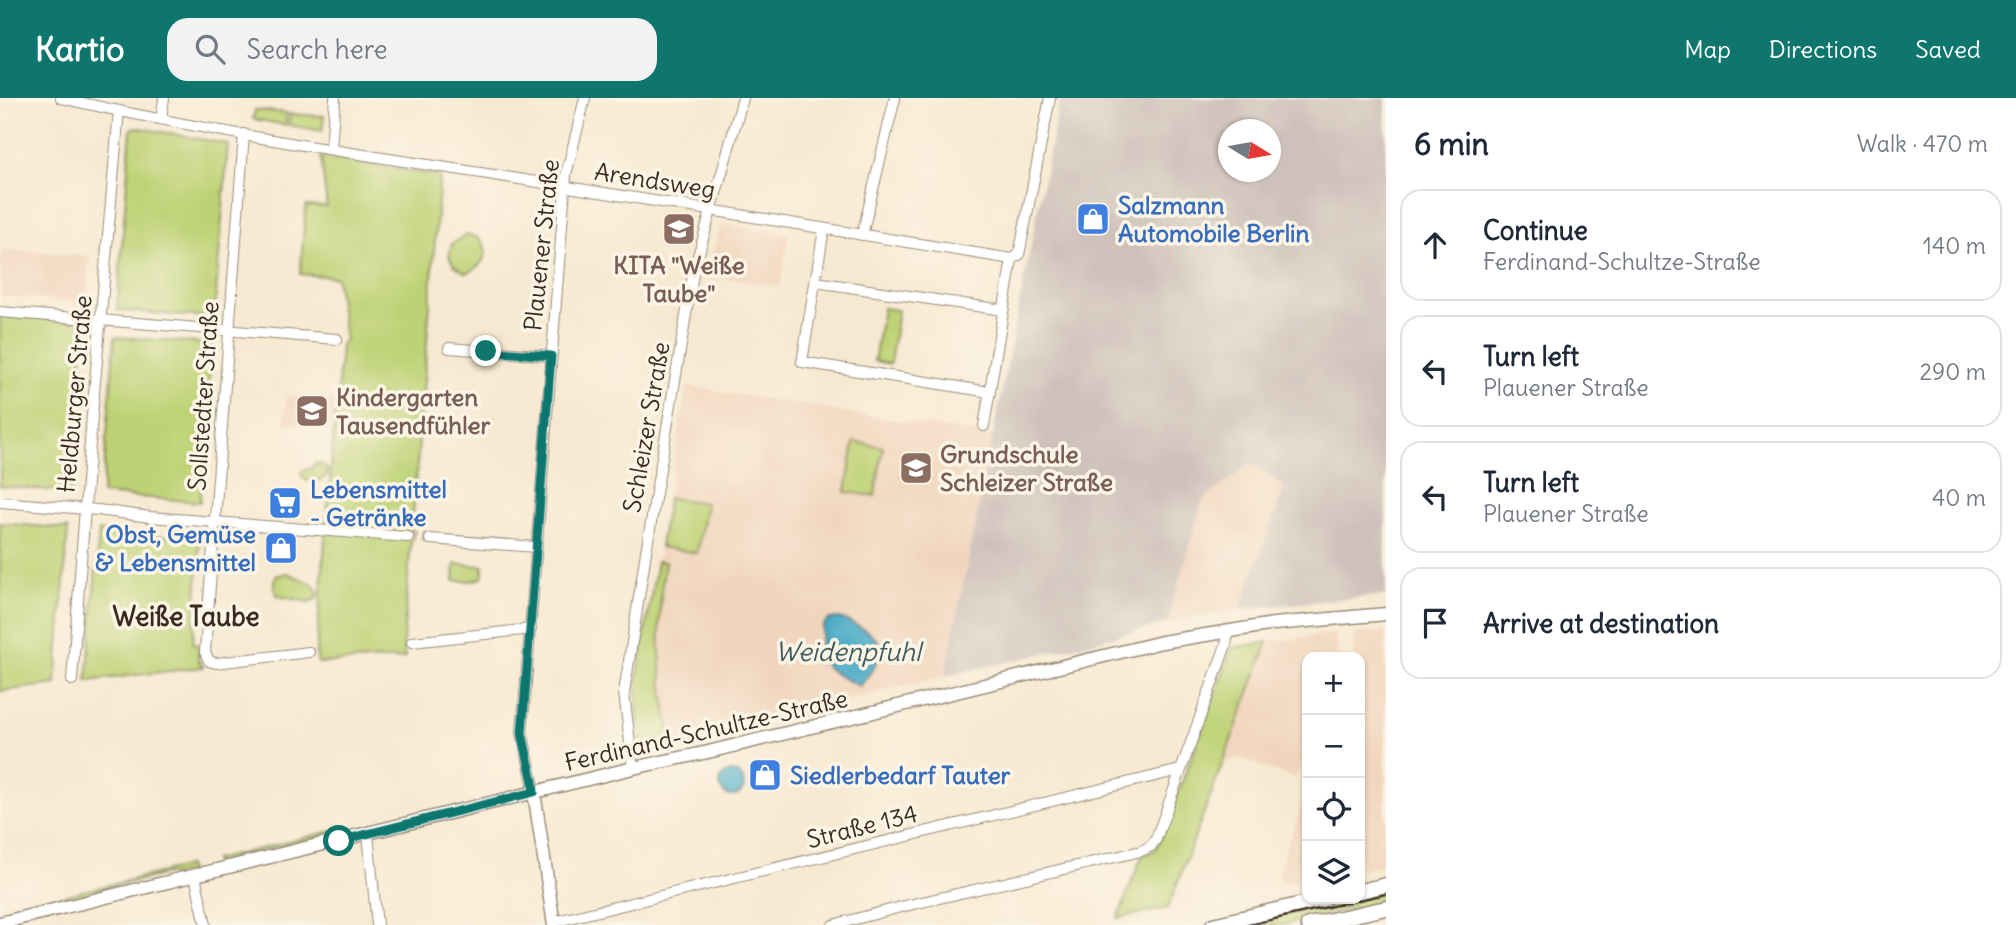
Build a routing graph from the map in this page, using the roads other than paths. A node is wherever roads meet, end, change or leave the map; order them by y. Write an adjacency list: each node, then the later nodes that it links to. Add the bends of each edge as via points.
1 (61, 98): 8 (street, Arendsweg)
2 (164, 98): 9 (street)
3 (335, 98): 11 (street)
4 (585, 98): 12 (street, Plauener Straße)
5 (743, 98): 13 (street, Schleizer Straße)
6 (895, 98): 15 (street)
7 (1050, 98): 16 (street)
8 (119, 111): 9 (street, Arendsweg); 20 (street, Heldburger Straße)
9 (161, 119): 10 (street, Arendsweg)
10 (244, 134): 11 (street, Arendsweg); 21 (street, Sollstedter Straße)
11 (331, 148): 12 (street, Arendsweg)
12 (565, 188): 13 (street, Arendsweg); 24 (street, Plauener Straße)
13 (711, 210): 14 (street, Arendsweg); 39 (street, Schleizer Straße, via 693,277 626,672)
14 (824, 229): 15 (street, Arendsweg); 17 (street)
15 (862, 235): 16 (street, Arendsweg)
16 (1015, 257): 18 (street)
17 (816, 282): 18 (street); 25 (street, via 802,362)
18 (1003, 310): 25 (street)
19 (0, 312): 20 (street)
20 (100, 320): 21 (street); 28 (street, Heldburger Straße)
21 (230, 331): 22 (street); 29 (street, Sollstedter Straße)
22 (337, 339)
23 (449, 348): 24 (street, Plauener Straße)
24 (551, 356): 32 (street, Plauener Straße)
25 (990, 392): 26 (street)
26 (984, 426)
27 (0, 502): 28 (street)
28 (85, 509): 29 (street); 38 (street, Heldburger Straße)
29 (215, 522): 30 (street); 37 (street, Sollstedter Straße, via 205,652 209,661)
30 (408, 537)
31 (430, 539): 32 (street)
32 (536, 547): 34 (street, Plauener Straße)
33 (1386, 614): 35 (street, Ferdinand-Schultze-Straße)
34 (531, 629): 36 (street); 41 (street, Plauener Straße, via 522,733)
35 (1228, 631): 39 (street, Ferdinand-Schultze-Straße, via 1161,642); 40 (street)
36 (412, 642)
37 (309, 652)
38 (72, 680)
39 (633, 768): 41 (street, Ferdinand-Schultze-Straße)
40 (1180, 770): 50 (street, Straße 134); 53 (street, via 1156,839 1141,851)
41 (534, 792): 42 (street, Ferdinand-Schultze-Straße); 50 (street, Plauener Straße)
42 (369, 834): 43 (street, Ferdinand-Schultze-Straße); 52 (street)
43 (195, 876): 48 (street, Ferdinand-Schultze-Straße); 51 (street)
44 (1386, 884): 45 (main road)
45 (1365, 890)
46 (1303, 904): 54 (main road)
47 (1386, 908): 55 (main road)
48 (41, 919): 49 (street, Ferdinand-Schultze-Straße)
49 (0, 923)
50 (554, 923)
51 (206, 925)
52 (377, 925)
53 (833, 925)
54 (1213, 925)
55 (1308, 925)

